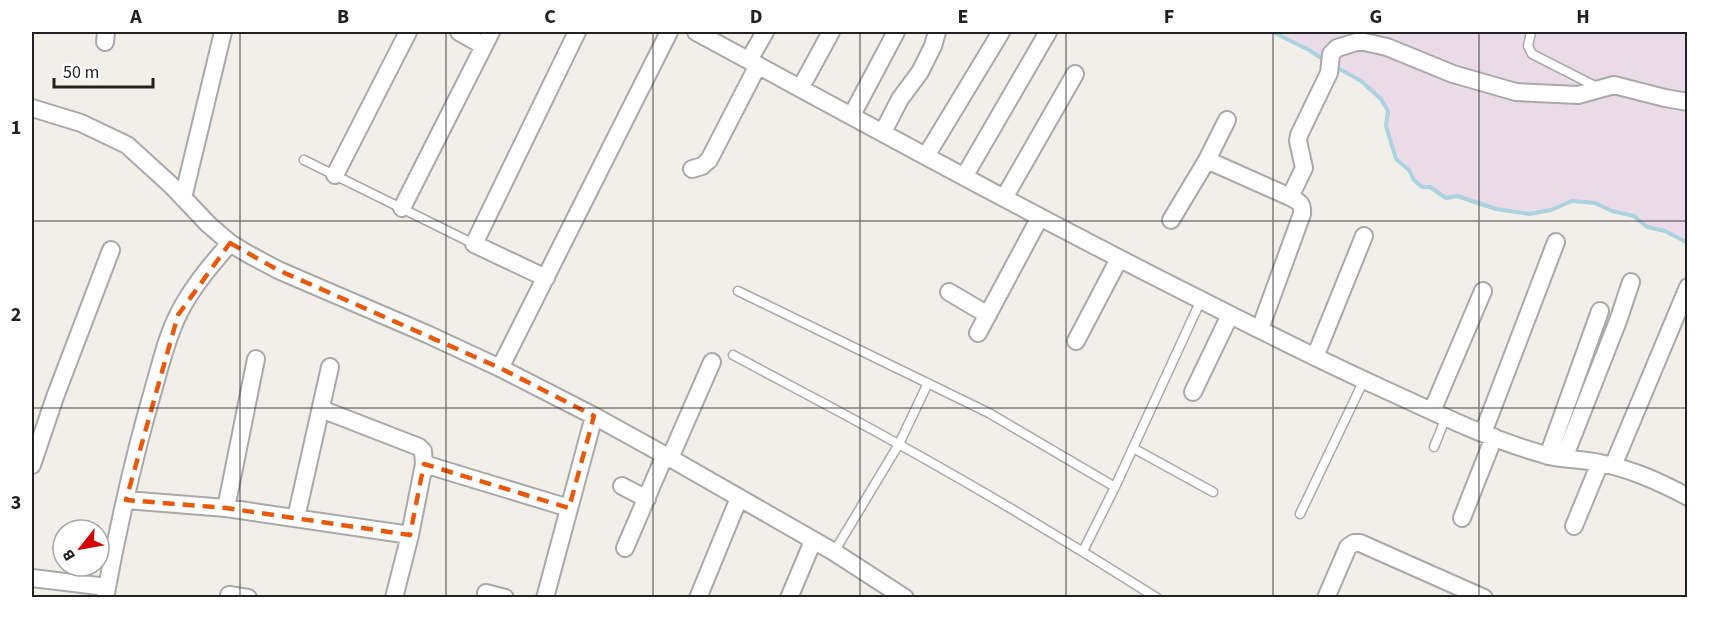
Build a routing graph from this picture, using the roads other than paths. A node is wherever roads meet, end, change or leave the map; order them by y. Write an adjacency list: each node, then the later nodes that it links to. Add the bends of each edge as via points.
1 (223, 32): 31 (street)
2 (408, 32): 28 (street)
3 (459, 32): 14 (street)
4 (577, 32): 39 (street)
5 (669, 32): 42 (street)
6 (699, 32): 15 (street)
7 (765, 32): 15 (street)
8 (831, 32): 17 (street)
9 (896, 32): 21 (street)
10 (938, 32): 23 (street, via 920,72)
11 (1001, 32): 24 (street)
12 (1048, 32): 29 (street)
13 (1531, 32): 18 (lane, via 1528,46 1532,54)
14 (488, 39): 33 (street)
15 (754, 63): 17 (street); 27 (street, via 709,160)
16 (1075, 74): 32 (street)
17 (801, 87): 21 (street)
18 (1600, 89): 19 (street, via 1614,85); 30 (street, via 1578,95 1516,92 1453,74 1387,47 1360,41 1336,48 1331,54 1329,73 1299,135 1304,168)
19 (1688, 102)
20 (32, 108): 31 (street, via 81,123 127,145)
21 (852, 115): 23 (street)
22 (1227, 120): 26 (street)
23 (883, 132): 24 (street)
24 (926, 156): 29 (street)
25 (304, 160): 28 (lane)
26 (1207, 160): 30 (street); 35 (street)
27 (692, 169)
28 (335, 175): 33 (lane)
29 (964, 177): 32 (street)
30 (1290, 197): 52 (street, via 1301,203 1302,214)
31 (183, 198): 38 (street)
32 (1004, 198): 34 (street)
33 (402, 208): 39 (lane)
34 (1040, 217): 41 (street); 50 (street)
35 (1171, 220)
36 (1364, 236): 56 (street)
37 (1556, 242): 67 (street)
38 (230, 243): 60 (street, via 278,270); 82 (street, via 198,282 178,315 146,417)
39 (474, 244): 42 (street)
40 (111, 250): 75 (street)
41 (1119, 259): 48 (street); 54 (street)
42 (546, 278): 60 (street)
43 (1631, 282): 72 (street, via 1618,321)
44 (1688, 287): 74 (street)
45 (738, 291): 62 (lane)
46 (1483, 291): 65 (street)
47 (949, 292): 50 (street)
48 (1200, 300): 51 (street); 70 (lane)
49 (1600, 311): 72 (street)
50 (988, 315): 53 (street)
51 (1230, 315): 52 (street); 63 (street)
52 (1260, 329): 56 (street)
53 (978, 333)
54 (1076, 341)
55 (733, 354): 68 (lane)
56 (1315, 357): 61 (street)
57 (256, 359): 83 (street)
58 (712, 362): 71 (street)
59 (330, 367): 64 (street)
60 (500, 368): 66 (street)
61 (1364, 380): 65 (street); 85 (lane)
62 (928, 383): 68 (lane); 77 (lane, via 989,412)
63 (1193, 392)
64 (321, 409): 73 (street, via 419,447); 86 (street)
65 (1439, 414): 67 (street); 69 (lane)
66 (594, 416): 71 (street); 84 (street)
67 (1488, 435): 72 (street); 87 (street)
68 (899, 444): 92 (lane); 93 (lane)
69 (1434, 447)
70 (1132, 448): 77 (lane); 78 (lane)
71 (668, 456): 80 (street); 81 (street)
72 (1556, 457): 74 (street)
73 (424, 464): 84 (street); 89 (street)
74 (1606, 464): 79 (street, via 1653,478); 88 (street)
75 (32, 465)
76 (622, 486): 81 (street)
77 (1115, 487): 92 (lane)
78 (1213, 492)
79 (1688, 497)
80 (739, 498): 90 (street); 102 (street)
81 (647, 499): 91 (street)
82 (126, 500): 83 (street); 95 (street)
83 (226, 508): 86 (street)
84 (569, 508): 101 (street)
85 (1300, 514)
86 (296, 518): 89 (street)
87 (1462, 518)
88 (1574, 526)
89 (410, 535): 99 (street)
90 (813, 541): 93 (street); 103 (street)
91 (625, 548)
92 (1083, 551): 105 (lane)
93 (834, 552): 104 (street)
94 (32, 578): 95 (street)
95 (106, 592)
96 (486, 593): 100 (street)
97 (229, 595): 98 (street)
98 (248, 597)
99 (394, 597)
100 (505, 597)
101 (545, 597)
102 (698, 597)
103 (789, 597)
104 (905, 597)
105 (1157, 597)
106 (1326, 597): 107 (street, via 1348,547 1354,543)
107 (1484, 597)

